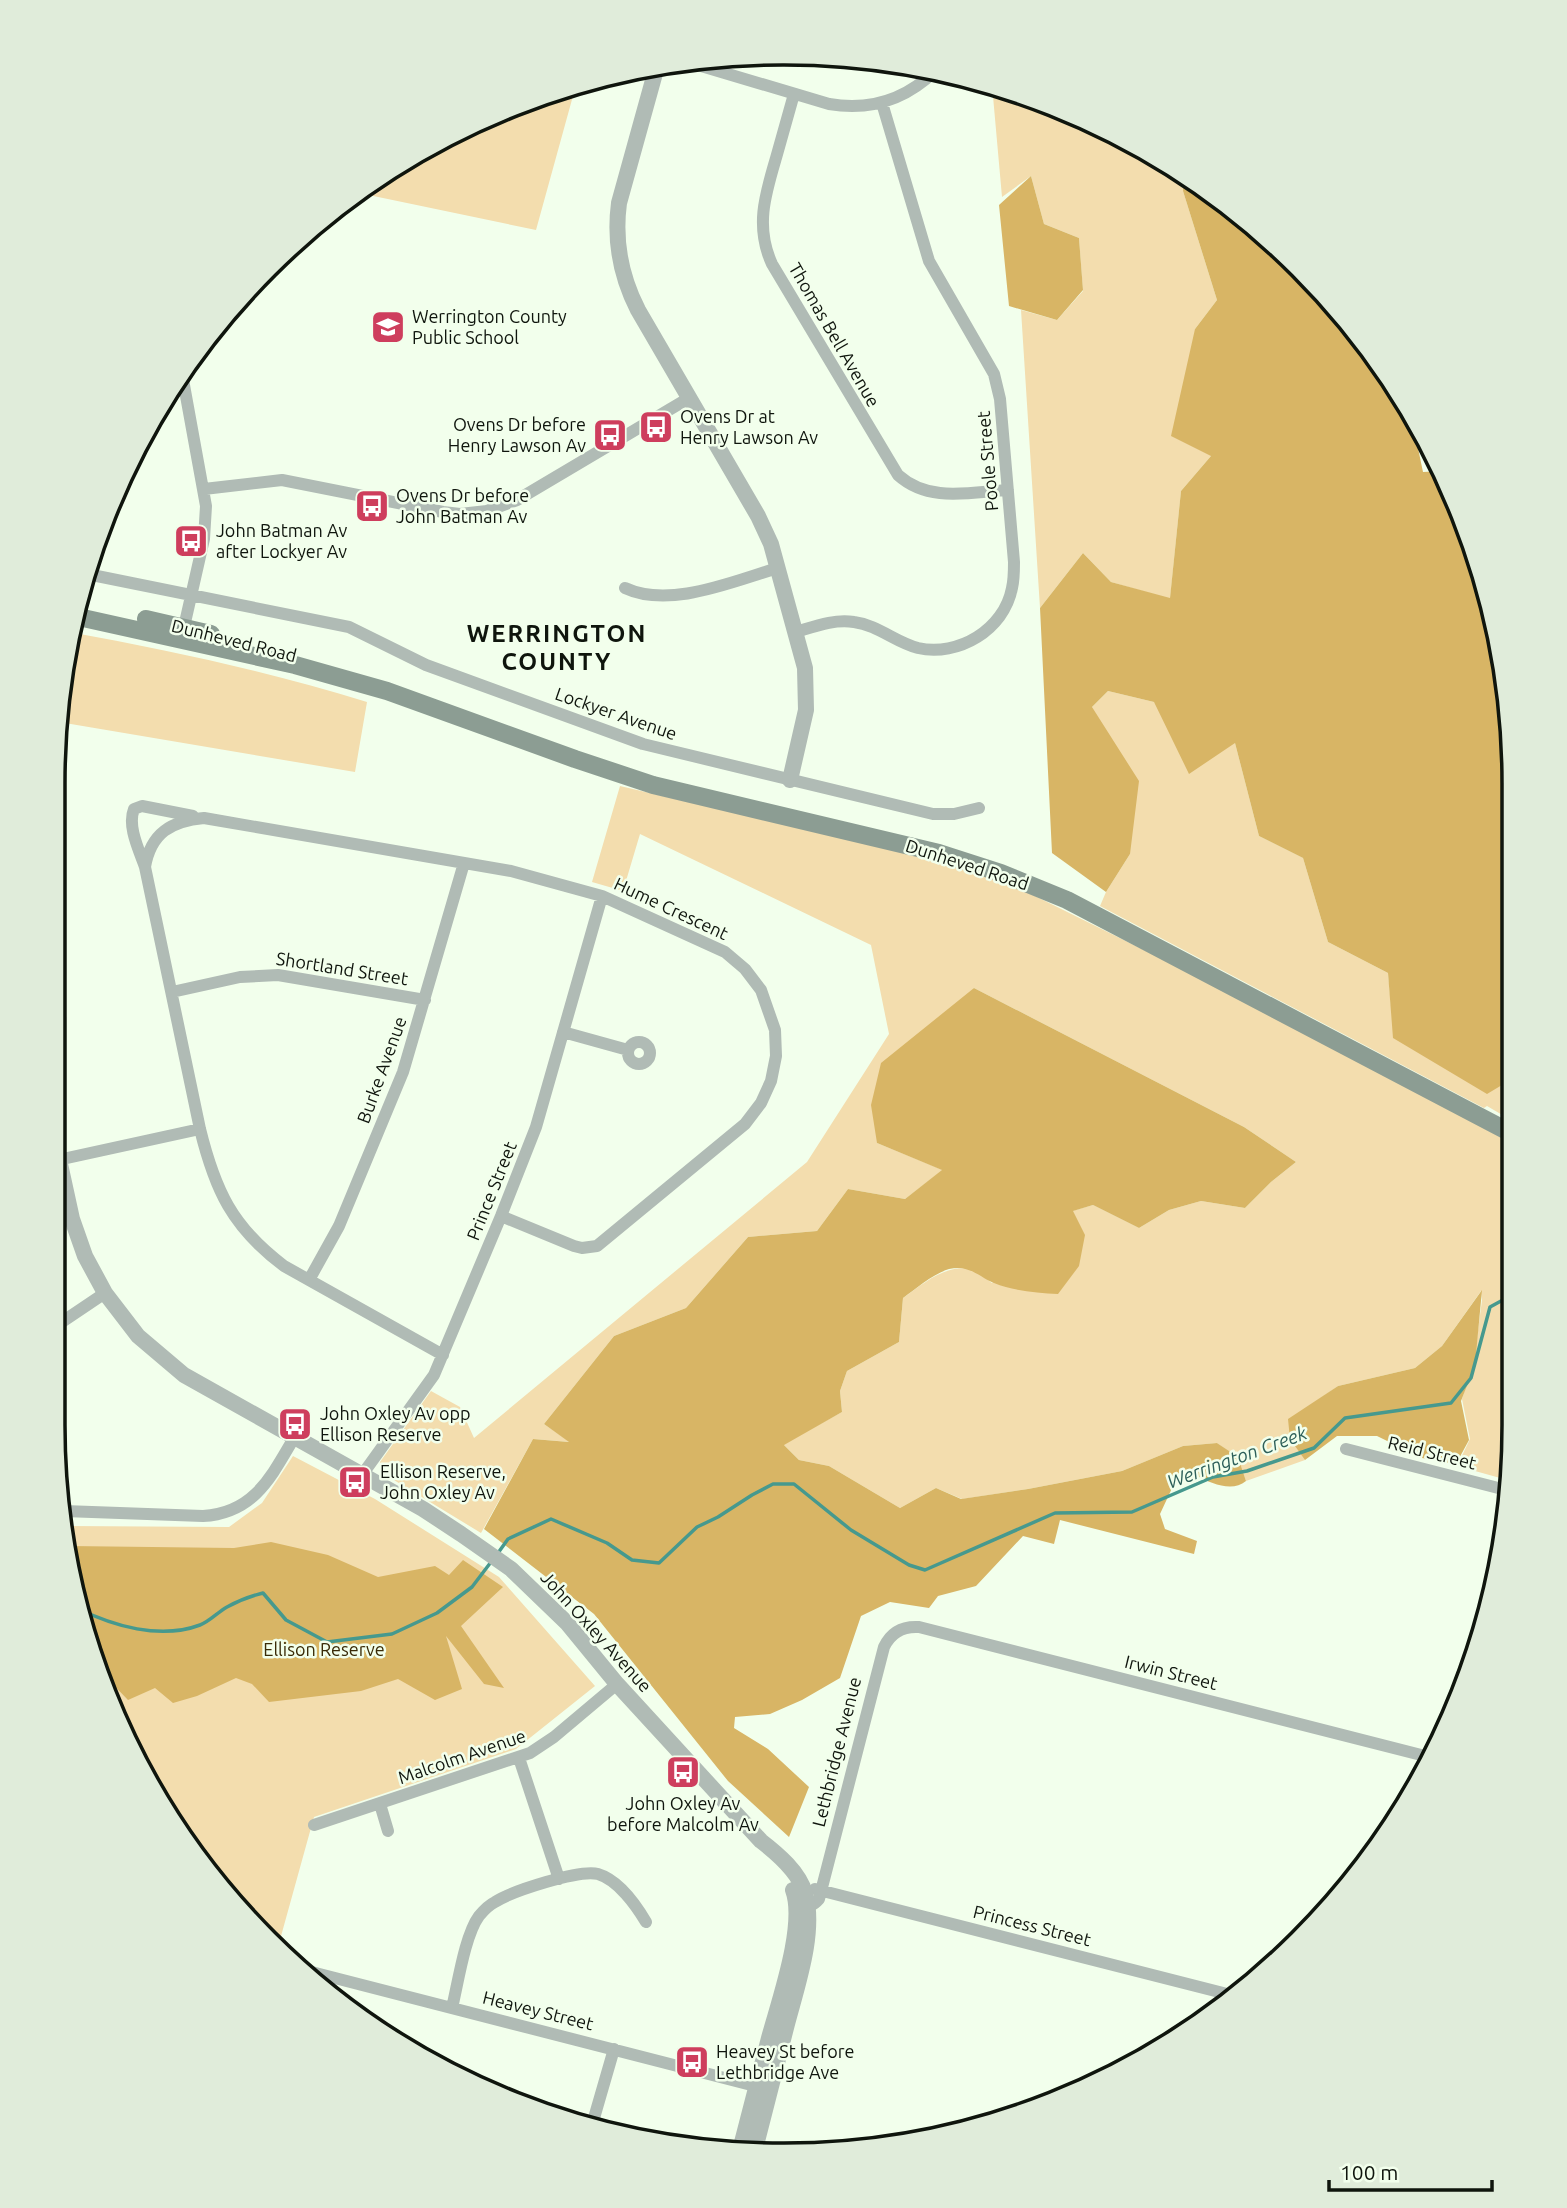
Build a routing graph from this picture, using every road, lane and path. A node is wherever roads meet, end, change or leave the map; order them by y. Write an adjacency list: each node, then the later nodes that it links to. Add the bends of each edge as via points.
1 (708, 69): 4 (street)
2 (654, 77): 7 (street, via 621,194 617,246 631,296)
3 (925, 79): 5 (street)
4 (794, 94): 5 (street, via 840,106); 9 (street, Thomas Bell Avenue, via 763,206 763,235 772,264 898,475 919,490 937,494)
5 (882, 103): 9 (street, Poole Street, via 929,261 997,384)
6 (184, 387): 8 (street)
7 (689, 398): 8 (street, via 517,499 475,513 443,512 282,480); 10 (street, via 758,516)
8 (204, 489): 13 (street, via 206,527)
9 (1008, 490): 17 (street, Poole Street, via 1013,587 1003,611 979,636 959,646 933,650 908,645 857,622 831,622)
10 (778, 568): 12 (street, via 676,595 647,596); 17 (street)
11 (96, 576): 13 (street, Lockyer Avenue)
12 (625, 588)
13 (192, 596): 16 (street); 21 (street, Lockyer Avenue, via 349,627 426,665 643,744)
14 (87, 608): 16 (main road, Dunheved Road)
15 (84, 618): 18 (main road, Dunheved Road)
16 (184, 627): 18 (main road); 19 (main road); 20 (main road, Dunheved Road, via 304,659)
17 (796, 632): 21 (street, via 805,668 806,699)
18 (158, 634): 19 (main road, Dunheved Road)
19 (209, 645): 20 (main road, Dunheved Road)
20 (387, 691): 31 (main road, Dunheved Road, via 653,785 939,853 1034,886)
21 (790, 780): 22 (street, Lockyer Avenue, via 933,814)
22 (979, 808)
23 (204, 818): 24 (street, Hume Crescent); 25 (street, Hume Crescent, via 173,824 162,832); 25 (street, Hume Crescent, via 136,807 132,818)
24 (464, 863): 26 (street, Hume Crescent); 28 (street, Burke Avenue)
25 (145, 867): 27 (street, Hume Crescent)
26 (602, 896): 29 (street, Prince Street); 35 (street, Hume Crescent, via 716,947 745,969 761,990 773,1021 776,1056 771,1081 745,1124 597,1245 574,1246)
27 (172, 992): 28 (street, Shortland Street, via 240,977 278,975); 32 (street, Hume Crescent)
28 (425, 1000): 36 (street, Burke Avenue, via 403,1072 350,1201)
29 (563, 1032): 30 (street); 35 (street, Prince Street, via 532,1138)
30 (628, 1050)
31 (1502, 1128)
32 (200, 1129): 33 (street); 36 (street, Hume Crescent, via 214,1178 235,1218 272,1257)
33 (65, 1158)
34 (65, 1188): 37 (street, John Oxley Avenue, via 77,1236)
35 (501, 1216): 39 (street, Prince Street)
36 (309, 1280): 39 (street, Hume Crescent)
37 (105, 1293): 38 (street); 40 (street, John Oxley Avenue, via 138,1336 184,1375)
38 (65, 1319)
39 (443, 1354): 42 (street, Prince Street, via 434,1375)
40 (294, 1437): 42 (street, John Oxley Avenue); 44 (street, via 263,1488 223,1513)
41 (1346, 1449): 43 (street, Reid Street)
42 (362, 1475): 46 (street, John Oxley Avenue, via 440,1519 511,1569 568,1623)
43 (1499, 1488)
44 (70, 1511)
45 (900, 1629): 47 (street, Irwin Street, via 919,1627); 53 (street, Lethbridge Avenue, via 884,1647)
46 (617, 1684): 48 (street, Malcolm Avenue, via 546,1744); 53 (street, John Oxley Avenue, via 789,1867)
47 (1421, 1755)
48 (519, 1758): 49 (street, Malcolm Avenue); 52 (street)
49 (380, 1804): 50 (street, Malcolm Avenue); 51 (street)
50 (314, 1825)
51 (388, 1831)
52 (559, 1879): 54 (street, via 581,1873 603,1877 630,1898); 57 (street, via 509,1895 482,1912 471,1933)
53 (805, 1899): 56 (street, Princess Street); 59 (street, Lethbridge Avenue, via 802,1969)
54 (646, 1922)
55 (321, 1975): 57 (street, Heavey Street)
56 (1223, 1993)
57 (452, 2008): 58 (street, Heavey Street)
58 (614, 2049): 59 (street, Heavey Street); 60 (street)
59 (763, 2088): 61 (street, Lethbridge Avenue); 62 (street, Lethbridge Avenue)
60 (594, 2118)
61 (743, 2142)
62 (755, 2142)

